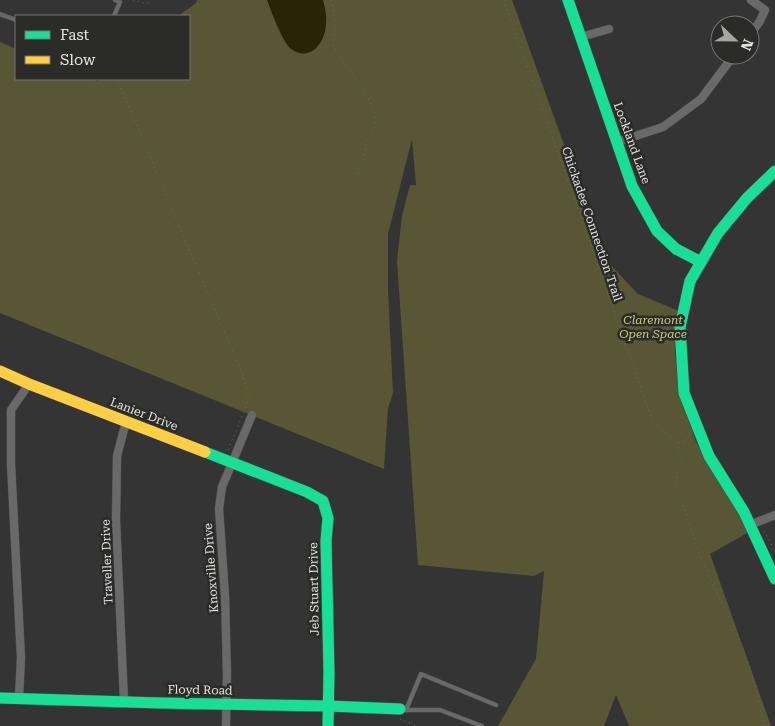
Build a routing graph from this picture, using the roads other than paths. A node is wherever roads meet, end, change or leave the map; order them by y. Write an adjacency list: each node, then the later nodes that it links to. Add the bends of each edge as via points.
1 (115, 0): 5 (lane, via 120,2)
2 (568, 0): 9 (street, Lockland Lane)
3 (751, 0): 7 (street, via 765,10)
4 (0, 14): 6 (lane)
5 (114, 15)
6 (15, 20)
7 (760, 22)
8 (608, 29): 9 (street)
9 (581, 37): 11 (street, Lockland Lane)
10 (727, 65): 11 (street, via 701,100 663,127)
11 (617, 142): 13 (street, Lockland Lane, via 632,186 656,231 676,249)
12 (775, 171): 13 (street, via 718,233)
13 (701, 262): 21 (street, via 690,281 680,327 684,393 709,456 744,512)
14 (0, 371): 15 (street, Lanier Drive)
15 (29, 384): 17 (street, Lanier Drive); 24 (street, via 11,410 21,658)
16 (252, 415): 18 (street, Knoxville Drive)
17 (126, 422): 18 (street, Lanier Drive); 25 (street, Traveller Drive, via 117,456 116,520)
18 (228, 462): 19 (street, Lanier Drive); 26 (street, Knoxville Drive, via 218,508 225,596)
19 (279, 482): 27 (street, Jeb Stuart Drive, via 323,501 328,518)
20 (775, 515): 21 (street)
21 (755, 523): 22 (street)
22 (775, 579)
23 (0, 698): 24 (street, Floyd Road)
24 (19, 698): 25 (street, Floyd Road)
25 (124, 702): 26 (street, Floyd Road)
26 (226, 704): 27 (street, Floyd Road); 30 (street, Knoxville Drive)
27 (328, 706): 29 (street, Floyd Road); 31 (street, Jeb Stuart Drive)
28 (496, 706): 29 (lane, via 421,674)
29 (403, 710): 32 (lane, via 440,710)
30 (226, 726)
31 (328, 726)
32 (482, 726)

